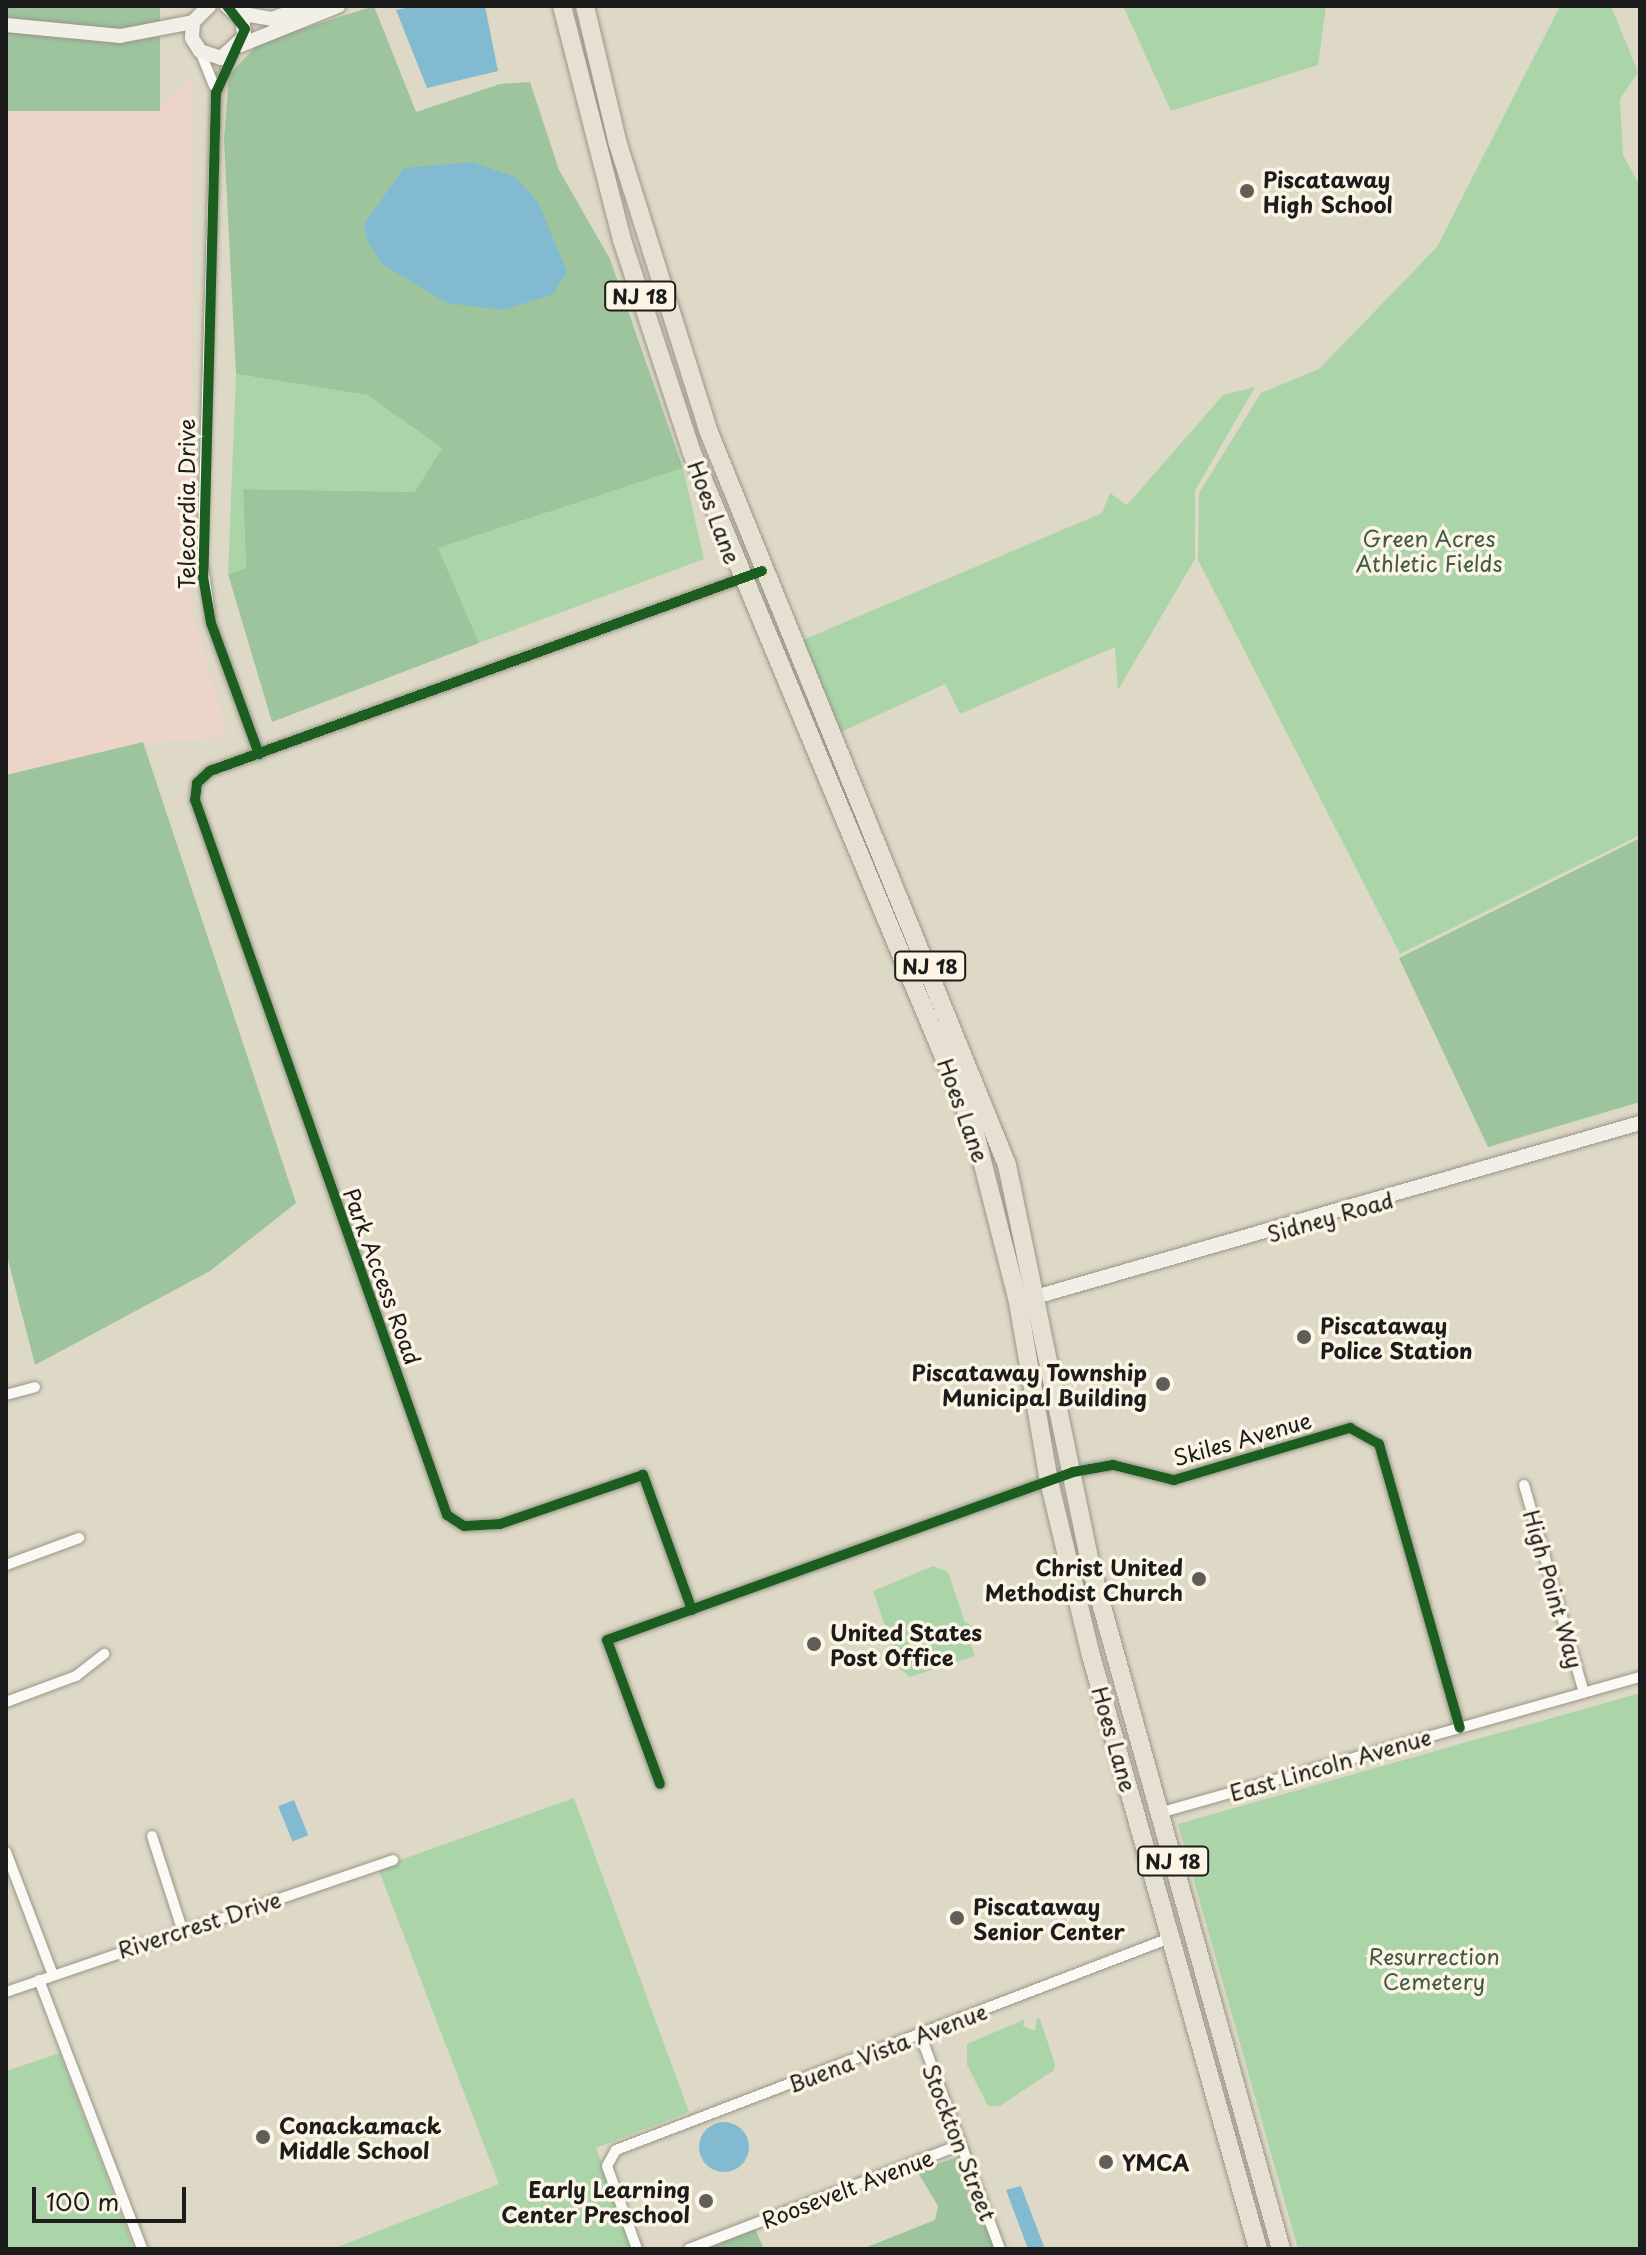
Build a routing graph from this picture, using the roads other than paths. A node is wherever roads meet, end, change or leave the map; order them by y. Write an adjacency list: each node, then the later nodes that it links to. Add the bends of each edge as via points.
1 (209, 6): 7 (street)
2 (308, 6): 6 (street, via 271,19)
3 (338, 6): 11 (street)
4 (562, 6): 14 (highway, Hoes Lane / NJ 18, via 622,240)
5 (585, 6): 13 (highway, Hoes Lane / NJ 18, via 682,354)
6 (233, 10): 11 (street)
7 (193, 22): 9 (street); 10 (street)
8 (6, 25): 9 (street, via 77,36)
9 (151, 34): 10 (street)
10 (198, 48): 11 (street, via 214,57); 12 (street, Telecordia Drive)
11 (238, 48): 12 (street, Telecordia Drive)
12 (216, 93): 15 (street, Telecordia Drive, via 203,576 211,623)
13 (762, 571): 14 (street); 17 (highway, Hoes Lane / NJ 18, via 968,1056 1007,1165)
14 (741, 579): 15 (street); 18 (highway, Hoes Lane / NJ 18, via 974,1129)
15 (259, 754): 26 (street, Park Access Road, via 197,783 197,816 443,1508 464,1526 500,1524 643,1475)
16 (1640, 1123): 17 (street, Sidney Road)
17 (1039, 1296): 18 (street, Sidney Road); 21 (highway, Hoes Lane / NJ 18)
18 (1018, 1302): 22 (highway, Hoes Lane / NJ 18)
19 (35, 1387): 20 (street)
20 (6, 1395)
21 (1073, 1472): 22 (street, Skiles Avenue); 31 (street, Skiles Avenue, via 1113,1465 1174,1480 1350,1428 1372,1435); 33 (highway, Hoes Lane / NJ 18, via 1091,1567)
22 (1049, 1481): 26 (street, Skiles Avenue); 39 (highway, Hoes Lane / NJ 18)
23 (1524, 1485): 29 (street, High Point Way)
24 (79, 1538): 25 (street)
25 (6, 1565)
26 (692, 1610): 32 (street, Skiles Avenue, via 607,1640)
27 (104, 1654): 30 (street, via 76,1676)
28 (1640, 1677): 29 (street, East Lincoln Avenue)
29 (1584, 1693): 31 (street, East Lincoln Avenue)
30 (6, 1702)
31 (1460, 1728): 33 (street, East Lincoln Avenue)
32 (660, 1784)
33 (1159, 1813): 50 (highway, Hoes Lane / NJ 18)
34 (152, 1836): 38 (street)
35 (6, 1852): 37 (street)
36 (393, 1860): 38 (street, Rivercrest Drive)
37 (8, 1866): 40 (street)
38 (182, 1929): 40 (street, Rivercrest Drive)
39 (1170, 1938): 43 (street, Buena Vista Avenue); 49 (highway, Hoes Lane / NJ 18)
40 (53, 1975): 41 (street, Rivercrest Drive)
41 (39, 1980): 42 (street, Rivercrest Drive); 45 (street)
42 (6, 1992)
43 (920, 2034): 44 (street, Stockton Street); 46 (street, Buena Vista Avenue, via 608,2159)
44 (960, 2145): 47 (street, Roosevelt Avenue); 48 (street, Stockton Street)
45 (142, 2249)
46 (637, 2249)
47 (689, 2249)
48 (1000, 2249)
49 (1258, 2249)
50 (1281, 2249)

